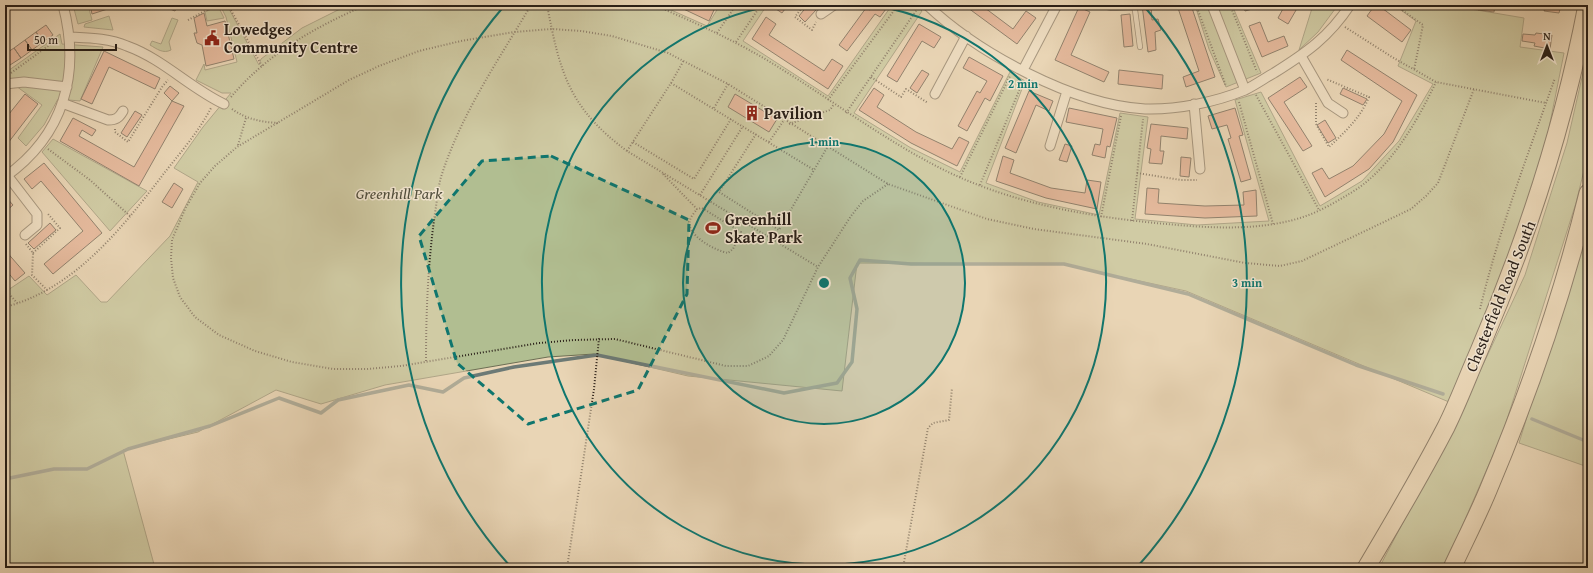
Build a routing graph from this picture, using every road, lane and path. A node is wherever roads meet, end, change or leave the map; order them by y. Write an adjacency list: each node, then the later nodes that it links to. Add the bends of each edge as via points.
1 (63, 5): 28 (street)
2 (216, 5): 23 (path)
3 (228, 5): 34 (path)
4 (366, 5): 34 (path, via 302,35)
5 (530, 5): 26 (path)
6 (547, 5): 25 (path)
7 (736, 5): 27 (path)
8 (761, 5): 30 (path)
9 (804, 5): 22 (path, via 794,17 812,30)
10 (834, 5): 22 (street)
11 (898, 5): 51 (path)
12 (921, 5): 40 (path)
13 (927, 5): 29 (street)
14 (1056, 5): 35 (street)
15 (1097, 5): 31 (lane, via 1133,8)
16 (1196, 5): 48 (path)
17 (1212, 5): 48 (street)
18 (1230, 5): 41 (path)
19 (1350, 5): 24 (street)
20 (1395, 5): 36 (path, via 1423,25)
21 (1587, 5): 108 (highway, Chesterfield Road South, via 1565,106 1541,190 1512,274 1447,425 1414,488)
22 (821, 14)
23 (188, 20)
24 (1338, 23): 32 (street); 36 (path)
25 (552, 29): 26 (path); 33 (path, via 612,36); 77 (path, via 562,68 573,95 588,117)
26 (514, 32): 67 (path, via 426,49 379,66 349,80); 104 (path, via 472,102 441,179 426,300)
27 (717, 33)
28 (69, 34): 37 (street, via 127,46 149,56); 39 (path); 45 (street, via 71,59)
29 (966, 36): 35 (street); 49 (street)
30 (736, 42)
31 (1140, 47)
32 (1301, 56): 41 (street); 62 (street, via 1328,103)
33 (684, 60): 42 (path); 44 (path)
34 (262, 66): 54 (path)
35 (1022, 69): 47 (street); 83 (path); 85 (path)
36 (1414, 70): 46 (path, via 1436,82)
37 (174, 73): 50 (street); 65 (path, via 162,87 128,142 115,132)
38 (1556, 74): 52 (path)
39 (8, 75)
40 (871, 77): 49 (path, via 901,97 906,89 929,103); 61 (path)
41 (1261, 80): 48 (street)
42 (671, 83): 58 (path); 71 (path)
43 (5, 84): 45 (street, via 24,82)
44 (728, 84): 58 (path); 66 (path)
45 (67, 87): 53 (street)
46 (1474, 89): 52 (path); 84 (path, via 1438,183 1426,196 1411,209 1302,261 1280,266 1245,263 1147,244 1034,229 987,219)
47 (1067, 90): 57 (street); 75 (street)
48 (1241, 91): 56 (street); 89 (path); 94 (path)
49 (935, 94)
50 (215, 100): 54 (street); 91 (path, via 182,151)
51 (828, 100)
52 (1546, 103): 102 (path, via 1508,209)
53 (62, 104): 65 (street); 73 (street, via 54,125)
54 (224, 104): 63 (path)
55 (834, 104): 68 (path, via 830,110)
56 (1194, 104): 59 (street); 78 (street)
57 (1123, 106): 59 (street); 92 (path)
58 (714, 108): 64 (path)
59 (1144, 109): 81 (path)
60 (123, 111): 65 (street)
61 (846, 113)
62 (1343, 113)
63 (246, 118): 67 (path); 76 (path)
64 (731, 119): 69 (path); 71 (path, via 694,179)
65 (114, 120)
66 (784, 120): 68 (path); 72 (path)
67 (279, 123): 76 (path)
68 (789, 124): 74 (path)
69 (743, 126): 70 (path); 87 (path)
70 (756, 134): 72 (path); 79 (path, via 719,192 779,230)
71 (633, 142): 77 (path)
72 (770, 142): 79 (path)
73 (42, 144): 82 (street); 91 (path, via 90,180)
74 (828, 146): 79 (path); 84 (path)
75 (1050, 146)
76 (237, 147): 104 (path, via 200,183 172,240 173,278 180,297 195,317 219,335 255,351 292,362 346,369 401,366)
77 (628, 151): 80 (path)
78 (1200, 169): 81 (path, via 1200,180 1181,180)
79 (814, 170)
80 (661, 171): 87 (path); 88 (path)
81 (1137, 173): 93 (path)
82 (6, 176): 90 (street)
83 (960, 176)
84 (888, 184): 97 (path, via 863,201)
85 (980, 185)
86 (1588, 193): 109 (highway, via 1556,306 1526,392 1489,489)
87 (700, 195): 97 (path)
88 (697, 209): 88 (path, via 702,208 741,232 733,249 723,252 708,246 692,232 690,219)
89 (1319, 210)
90 (37, 214): 95 (street, via 37,225); 96 (path, via 45,211 60,228)
91 (130, 216): 99 (path, via 100,249 65,280)
92 (1101, 217)
93 (1132, 221)
94 (1273, 224)
95 (25, 235): 96 (path, via 21,238)
96 (33, 252): 99 (path, via 32,275)
97 (818, 267): 103 (path, via 783,340 769,356 748,366 726,366 615,339)
98 (5, 289): 100 (path)
99 (48, 291): 100 (path)
100 (18, 304): 101 (path)
101 (5, 307)
102 (1479, 312)
103 (599, 338): 104 (path, via 539,343); 106 (path)
104 (426, 361)
105 (952, 388): 107 (path, via 949,420 933,423 928,428)
106 (567, 568)
107 (903, 568)
108 (1366, 568)
109 (1452, 568)

